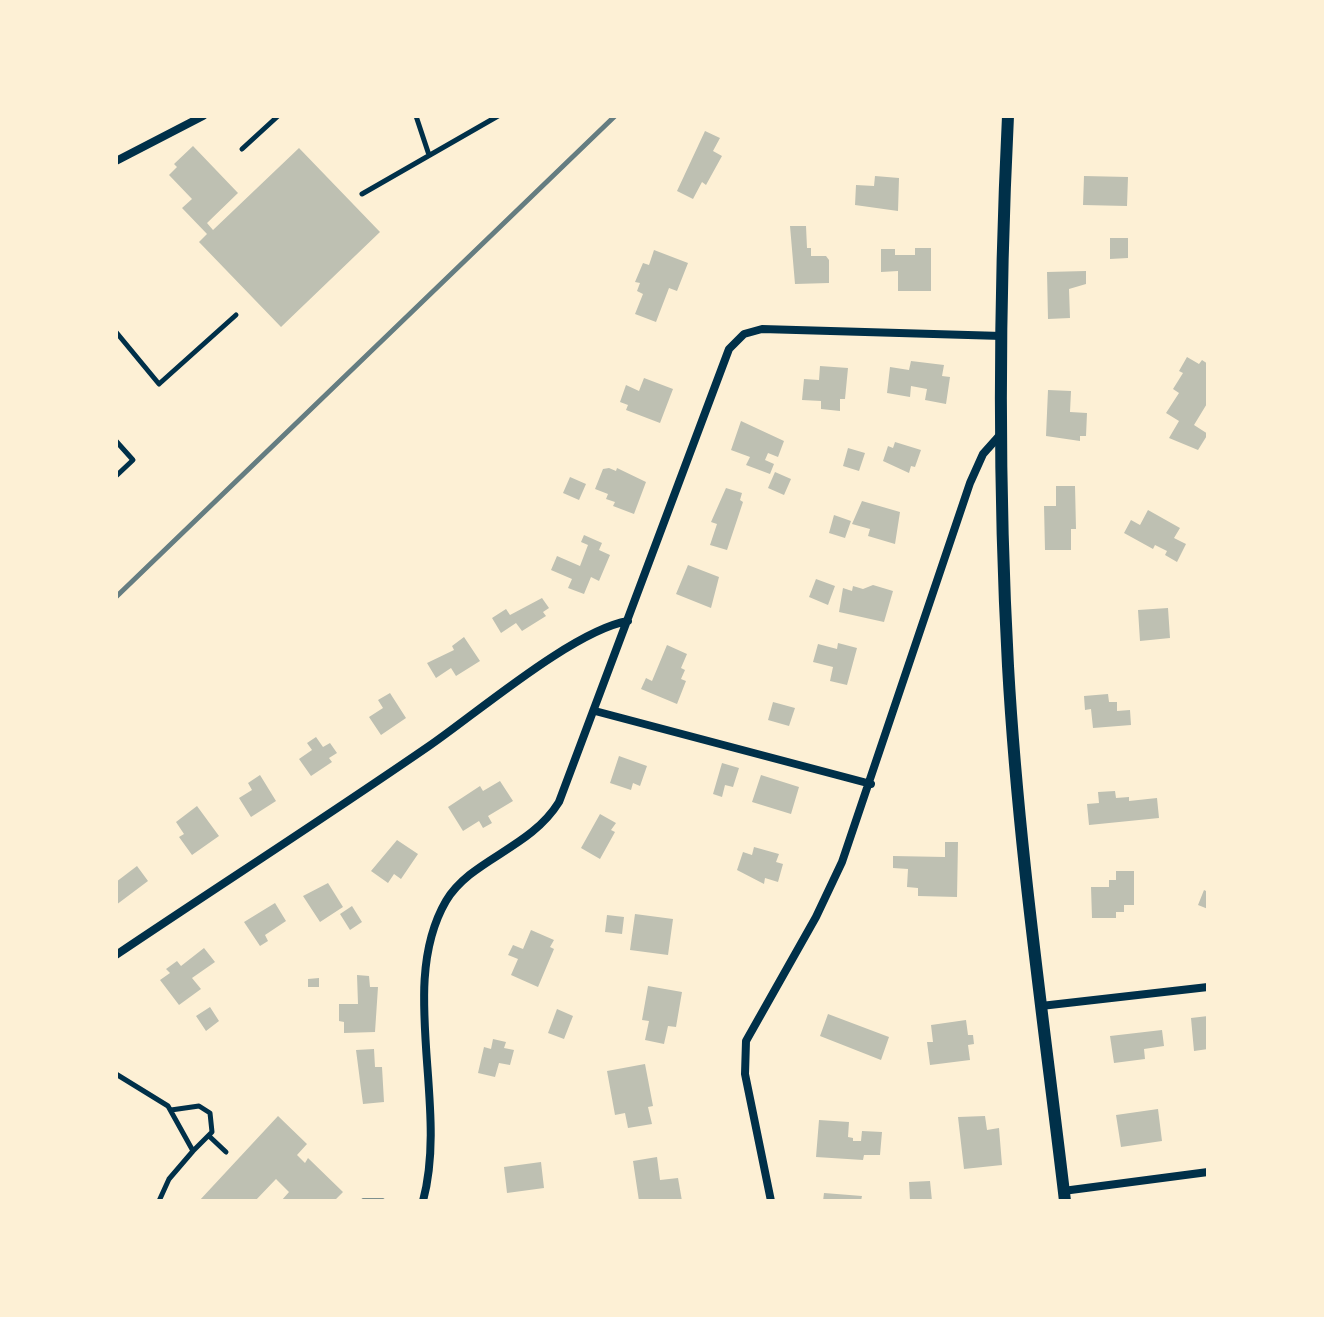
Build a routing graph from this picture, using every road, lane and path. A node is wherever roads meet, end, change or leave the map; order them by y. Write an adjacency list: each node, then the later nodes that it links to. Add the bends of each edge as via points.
1 (203, 116): 8 (street)
2 (278, 116): 6 (lane)
3 (416, 116): 7 (lane)
4 (498, 116): 7 (lane)
5 (1008, 116): 12 (street)
6 (242, 149)
7 (429, 155): 9 (lane)
8 (116, 161)
9 (362, 194)
10 (236, 315): 11 (lane, via 159,384)
11 (116, 332)
12 (1002, 336): 13 (street); 16 (street, via 762,329 739,337 723,362)
13 (1000, 435): 18 (street, via 983,454 970,483); 21 (street, via 1010,695)
14 (116, 441): 15 (lane, via 133,460)
15 (116, 476)
16 (628, 621): 17 (street); 19 (street, via 600,629 534,671)
17 (595, 711): 18 (street); 32 (street, via 554,811 526,840 457,886 432,932 425,975 433,1132)
18 (871, 784): 33 (street, via 830,890 746,1041 745,1074)
19 (116, 955)
20 (1208, 987): 21 (street)
21 (1041, 1006): 28 (street)
22 (116, 1074): 23 (lane)
23 (171, 1110): 24 (lane, via 204,1107 212,1118); 25 (lane)
24 (209, 1136): 25 (lane); 26 (lane)
25 (193, 1151): 29 (lane, via 169,1179)
26 (226, 1152)
27 (1208, 1172): 28 (street)
28 (1064, 1196)
29 (159, 1201)
30 (363, 1201): 31 (lane)
31 (383, 1201)
32 (423, 1201)
33 (771, 1201)

